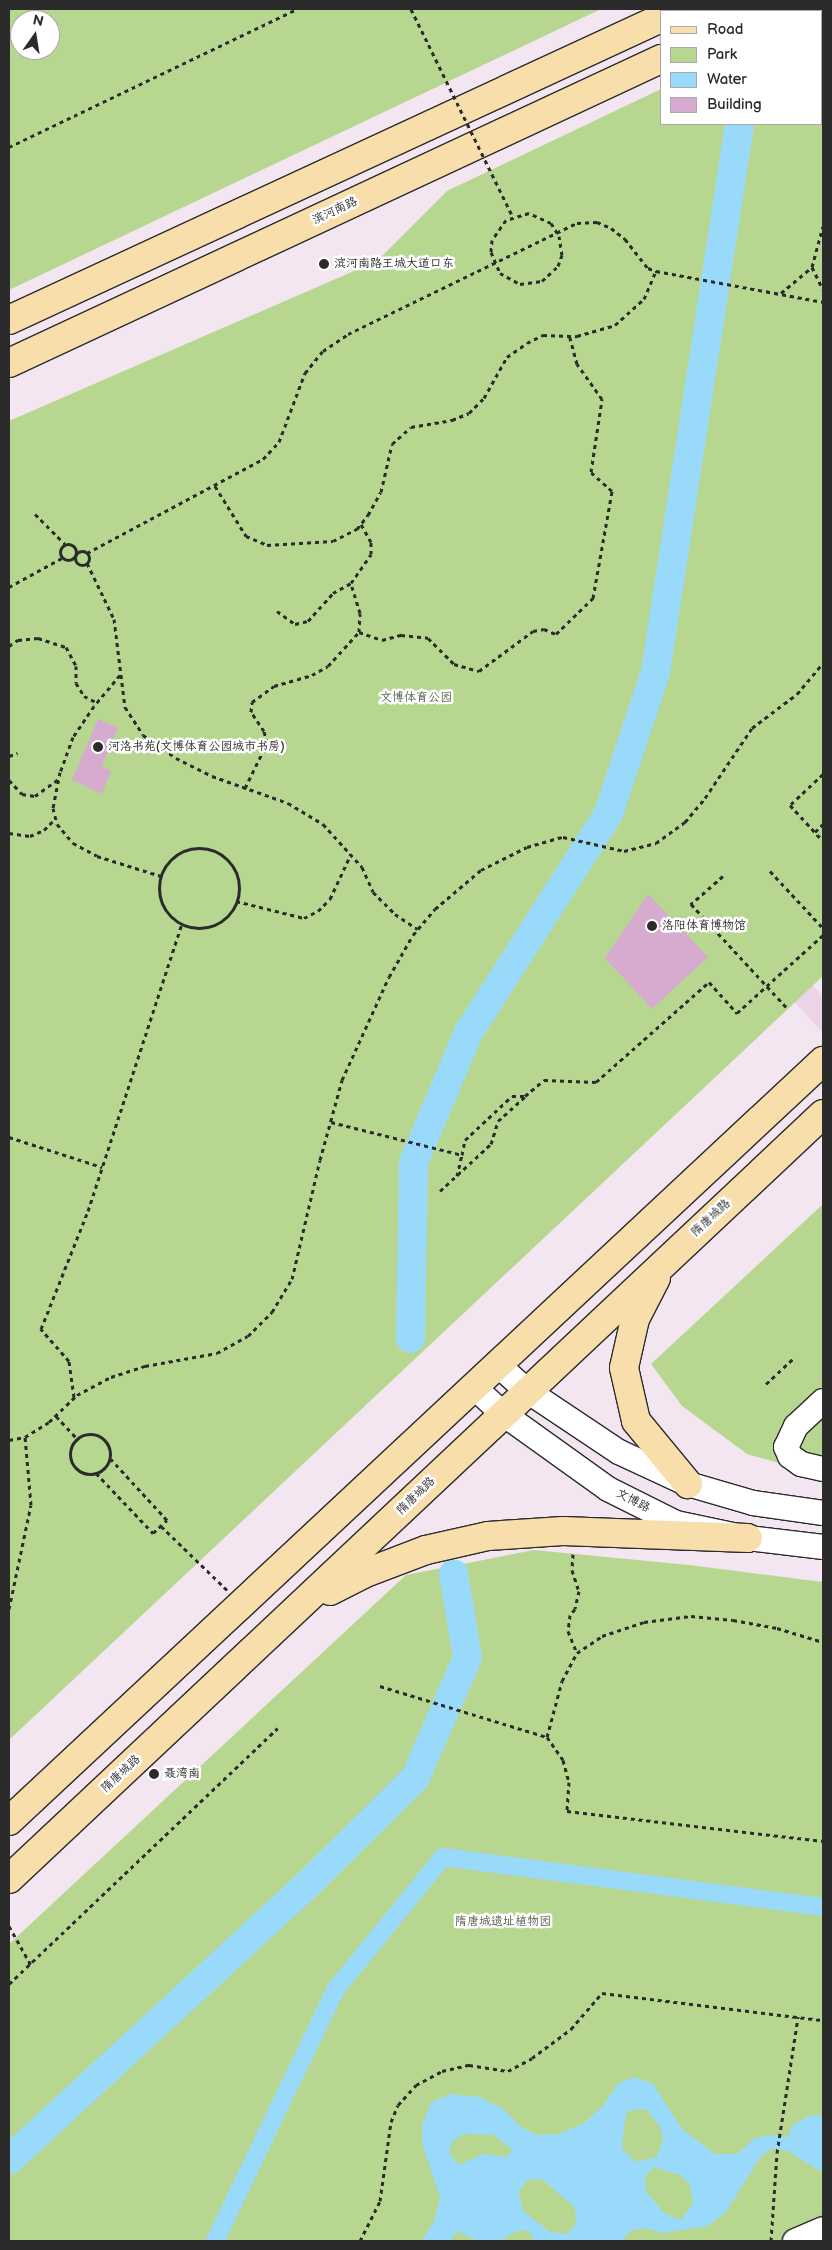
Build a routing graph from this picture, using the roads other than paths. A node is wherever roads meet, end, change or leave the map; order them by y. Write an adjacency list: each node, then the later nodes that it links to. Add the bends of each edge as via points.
1 (660, 18): 3 (main road)
2 (660, 59): 4 (main road, 滨河南路)
3 (9, 320)
4 (9, 363)
5 (823, 1061): 8 (main road)
6 (823, 1114): 7 (main road, 隋唐城路)
7 (665, 1261): 10 (main road, 隋唐城路); 14 (main road, via 635,1319 624,1368 636,1421)
8 (497, 1364): 9 (main road); 10 (street)
9 (473, 1386): 12 (street, 文博路); 19 (main road)
10 (526, 1390): 12 (main road, 隋唐城路); 14 (street, via 619,1452)
11 (823, 1401): 13 (street, via 796,1426 786,1447 790,1456 801,1464)
12 (502, 1413): 16 (street, 文博路, via 608,1489 676,1523); 18 (main road, 隋唐城路)
13 (823, 1469)
14 (688, 1484): 15 (street, via 753,1503)
15 (823, 1513)
16 (748, 1538): 17 (street, 文博路); 18 (main road, via 564,1531 488,1536 426,1550 363,1574)
17 (823, 1548)
18 (298, 1609): 20 (main road, 隋唐城路)
19 (9, 1821)
20 (9, 1878)
21 (823, 2230): 22 (street)
22 (795, 2241)

